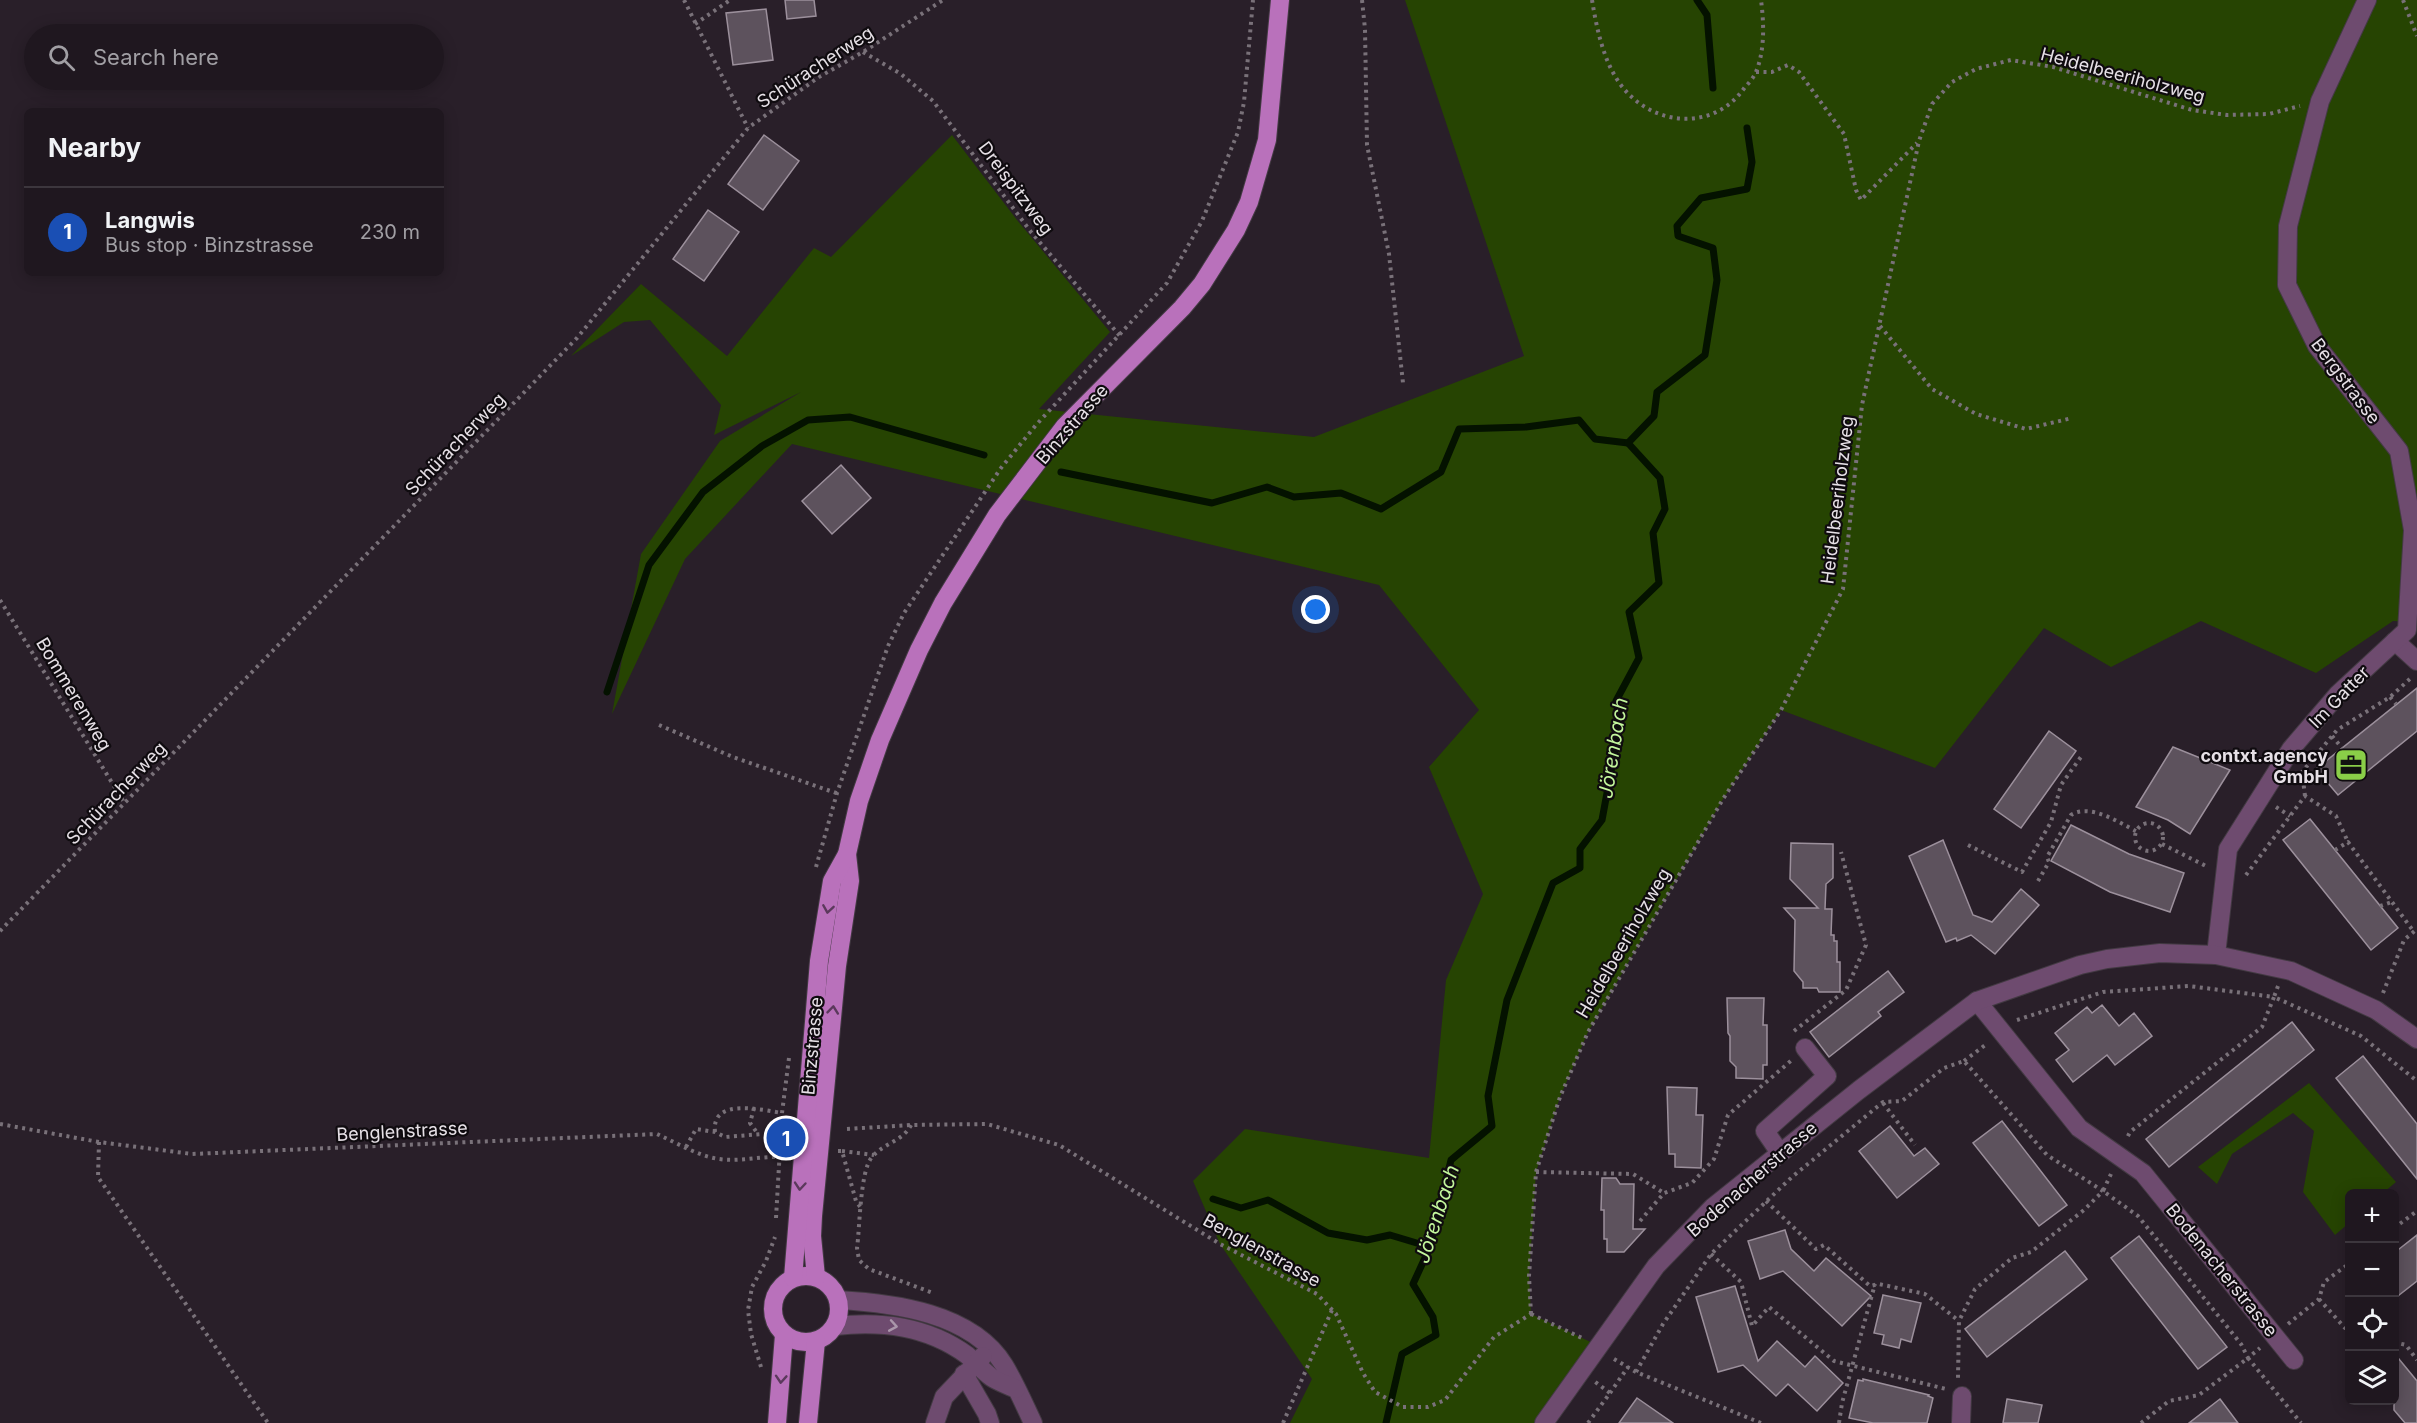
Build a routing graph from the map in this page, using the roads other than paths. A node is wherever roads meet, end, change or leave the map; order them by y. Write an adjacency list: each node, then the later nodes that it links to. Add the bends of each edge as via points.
1 (1280, 0): 5 (main road, Binzstrasse, via 1267,140 1249,202 1203,284 1065,426 997,515 967,562 919,650 880,740)
2 (2367, 0): 3 (street, Bergstrasse, via 2320,101 2288,226 2287,285 2317,346 2399,451 2413,530)
3 (2401, 635): 4 (street); 6 (street, Im Gatter, via 2338,694 2291,750 2228,849)
4 (2417, 661)
5 (847, 854): 11 (main road, Binzstrasse, one-way to 5, via 812,1236 837,966 850,881); 12 (main road, Binzstrasse, one-way to 12, via 832,881 819,961)
6 (2216, 955): 7 (street, Bodenacherstrasse, via 2160,953 2107,959); 8 (street, Bodenacherstrasse, via 2290,971 2376,1010)
7 (1977, 1001): 10 (street, Bodenacherstrasse); 18 (street, Bodenacherstrasse, via 2079,1128 2143,1173)
8 (2417, 1040)
9 (1806, 1048): 10 (street, via 1827,1076 1765,1131)
10 (1780, 1153): 27 (street, Bodenacherstrasse, via 1713,1207 1656,1266)
11 (816, 1277): 12 (main road); 13 (main road, via 834,1290)
12 (793, 1278): 15 (main road, via 783,1284 772,1304 773,1316)
13 (838, 1300): 14 (main road); 17 (street, via 880,1302 919,1310 948,1321)
14 (835, 1326): 16 (main road); 19 (street, one-way to 19, via 878,1323 912,1329 942,1341)
15 (784, 1335): 16 (main road, via 794,1341); 22 (main road, one-way to 22)
16 (816, 1341): 23 (main road)
17 (991, 1349): 19 (street); 20 (street, via 1004,1364)
18 (2294, 1360)
19 (970, 1369): 20 (street); 24 (street, via 944,1397); 25 (street)
20 (1016, 1389): 26 (street)
21 (1962, 1394): 28 (street)
22 (777, 1423)
23 (808, 1423)
24 (935, 1423)
25 (990, 1423)
26 (1033, 1423)
27 (1544, 1423)
28 (1961, 1423)

